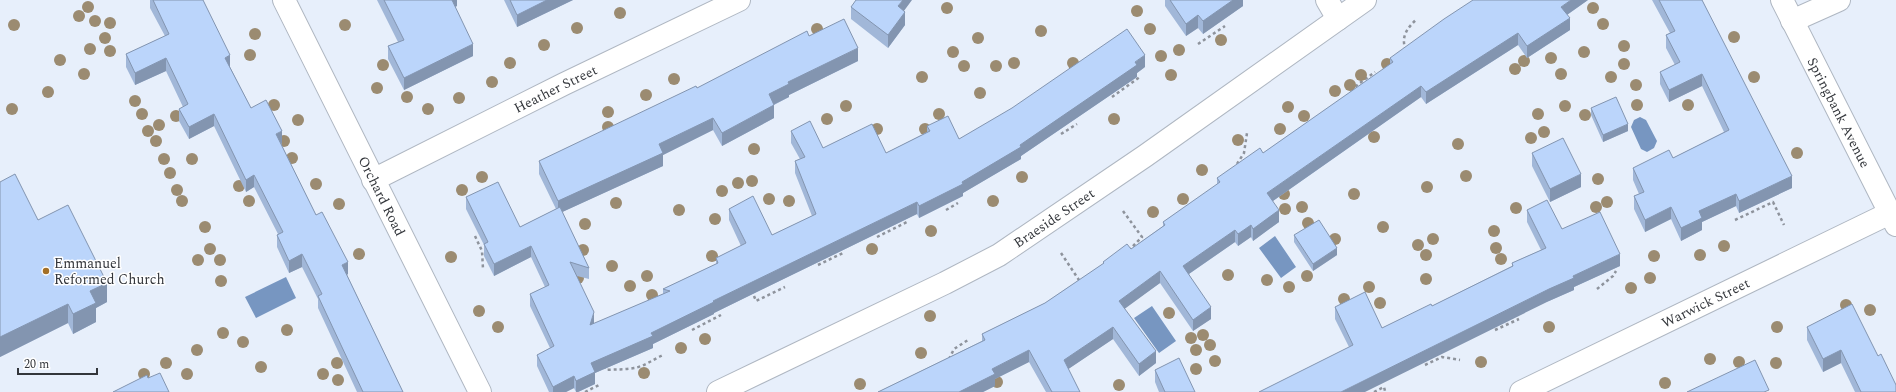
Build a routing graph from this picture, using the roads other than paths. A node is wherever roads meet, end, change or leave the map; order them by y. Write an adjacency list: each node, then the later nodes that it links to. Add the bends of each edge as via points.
1 (284, 0): 9 (street, Orchard Road)
2 (739, 0): 9 (street, Heather Street)
3 (1327, 0): 7 (street)
4 (1365, 0): 7 (street, Braeside Street)
5 (1782, 0): 8 (street, Springbank Avenue)
6 (1839, 0): 8 (street)
7 (1338, 19): 12 (street, Braeside Street, via 1145,156 998,255)
8 (1792, 21): 10 (street, Springbank Avenue)
9 (372, 180): 11 (street, Orchard Road)
10 (1893, 219): 13 (street, Warwick Street)
11 (480, 392)
12 (718, 392)
13 (1521, 392)

